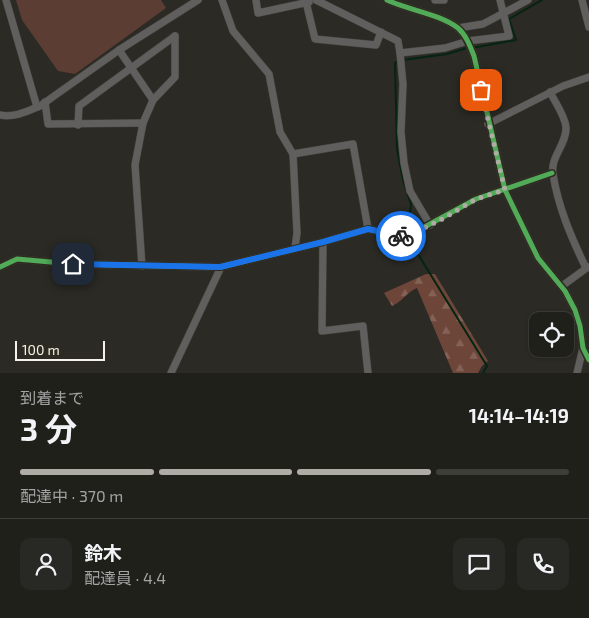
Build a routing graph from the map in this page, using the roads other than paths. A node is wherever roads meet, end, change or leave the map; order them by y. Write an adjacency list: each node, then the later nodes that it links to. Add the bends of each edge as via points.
1 (6, 0): 25 (street)
2 (198, 0): 18 (street)
3 (222, 0): 30 (street, via 233,31 269,74 280,132)
4 (256, 0): 12 (street, via 258,13)
5 (315, 0): 12 (street); 16 (street)
6 (387, 0): 15 (street)
7 (436, 0): 8 (street)
8 (444, 0)
9 (500, 0): 13 (street)
10 (528, 0): 13 (street)
11 (582, 0): 14 (street)
12 (306, 2): 16 (street, via 315,39 376,45)
13 (503, 14): 15 (street, via 483,24); 17 (street, via 510,36)
14 (589, 27)
15 (458, 28): 17 (street)
16 (381, 32): 19 (street, via 398,41)
17 (468, 41): 19 (street, via 445,48); 28 (street)
18 (119, 50): 20 (street); 24 (street)
19 (400, 53): 33 (street, via 404,163 410,191)
20 (131, 68): 23 (street); 23 (street, via 176,36 175,77); 29 (street, via 79,106)
21 (589, 77): 22 (street)
22 (550, 92): 28 (street); 31 (street, via 566,125)
23 (153, 100): 27 (street)
24 (45, 102): 25 (street); 29 (street, via 48,124)
25 (36, 108): 26 (street)
26 (0, 116)
27 (143, 123): 29 (street); 37 (street, via 135,165)
28 (488, 124): 32 (street)
29 (78, 125)
30 (293, 154): 34 (street, via 352,144); 36 (street)
31 (552, 173): 32 (street); 40 (street, via 569,232)
32 (505, 190): 33 (street, via 476,199); 41 (street, via 538,258)
33 (430, 225): 34 (street, via 406,237)
34 (368, 229): 35 (street)
35 (323, 242): 36 (street); 45 (street, via 322,331 363,326)
36 (295, 248): 39 (street)
37 (142, 266): 38 (street, via 17,259); 39 (street)
38 (0, 267)
39 (220, 267): 44 (street)
40 (587, 267): 41 (street)
41 (562, 286): 42 (street, via 575,310)
42 (583, 348): 43 (street); 46 (street)
43 (589, 360)
44 (171, 373)
45 (368, 373)
46 (577, 373)

